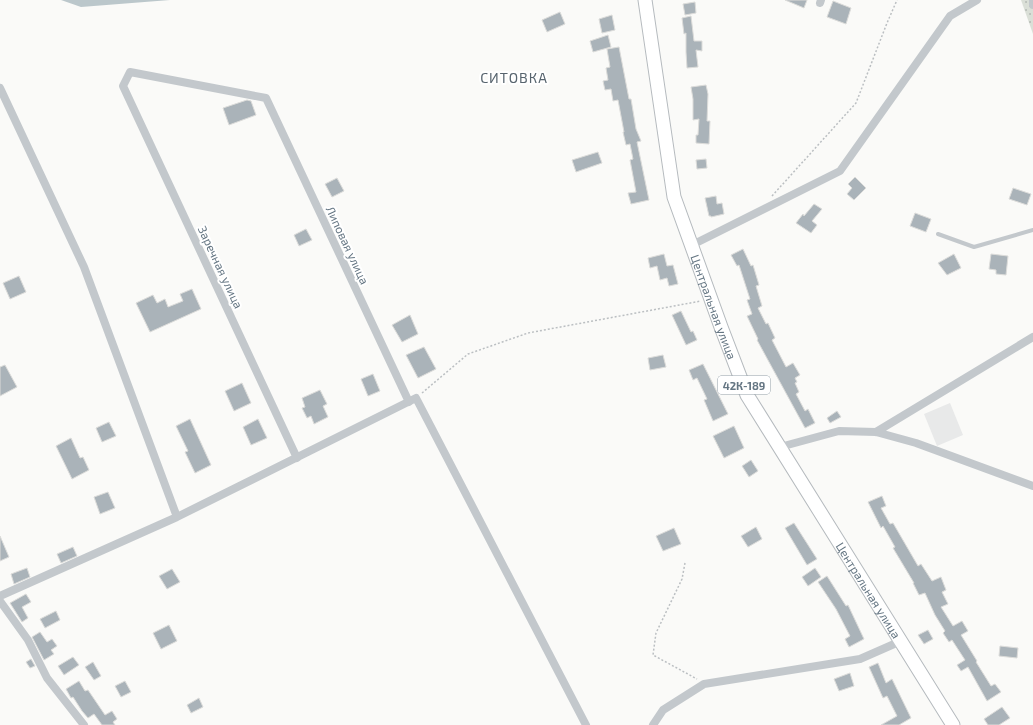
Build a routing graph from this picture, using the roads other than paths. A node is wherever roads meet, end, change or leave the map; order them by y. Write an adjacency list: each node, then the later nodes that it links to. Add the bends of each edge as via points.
1 (646, 0): 9 (main road, Центральная улица / 42К-189, via 674,197)
2 (977, 0): 9 (street, via 950,16 840,171)
3 (1033, 0): 4 (street)
4 (1033, 5)
5 (123, 86): 11 (street, Липовая улица, via 130,72 266,98); 14 (street, Заречная улица)
6 (0, 88): 16 (street, via 84,267)
7 (1033, 230): 8 (lane, via 974,247)
8 (938, 234)
9 (692, 245): 13 (main road, Центральная улица / 42К-189, via 747,394)
10 (1033, 337): 12 (street)
11 (412, 400): 14 (street); 21 (street, Липовая улица)
12 (876, 432): 13 (street, via 838,431); 15 (street, via 916,443)
13 (780, 447): 19 (main road, Центральная улица / 42К-189)
14 (297, 458): 16 (street)
15 (1033, 486)
16 (177, 517): 17 (street)
17 (0, 596)
18 (0, 601): 20 (street, via 28,640 47,678)
19 (901, 642): 22 (street, via 860,659 706,684 663,710); 23 (main road, Центральная улица / 42К-189)
20 (84, 725)
21 (586, 725)
22 (653, 725)
23 (953, 725)

